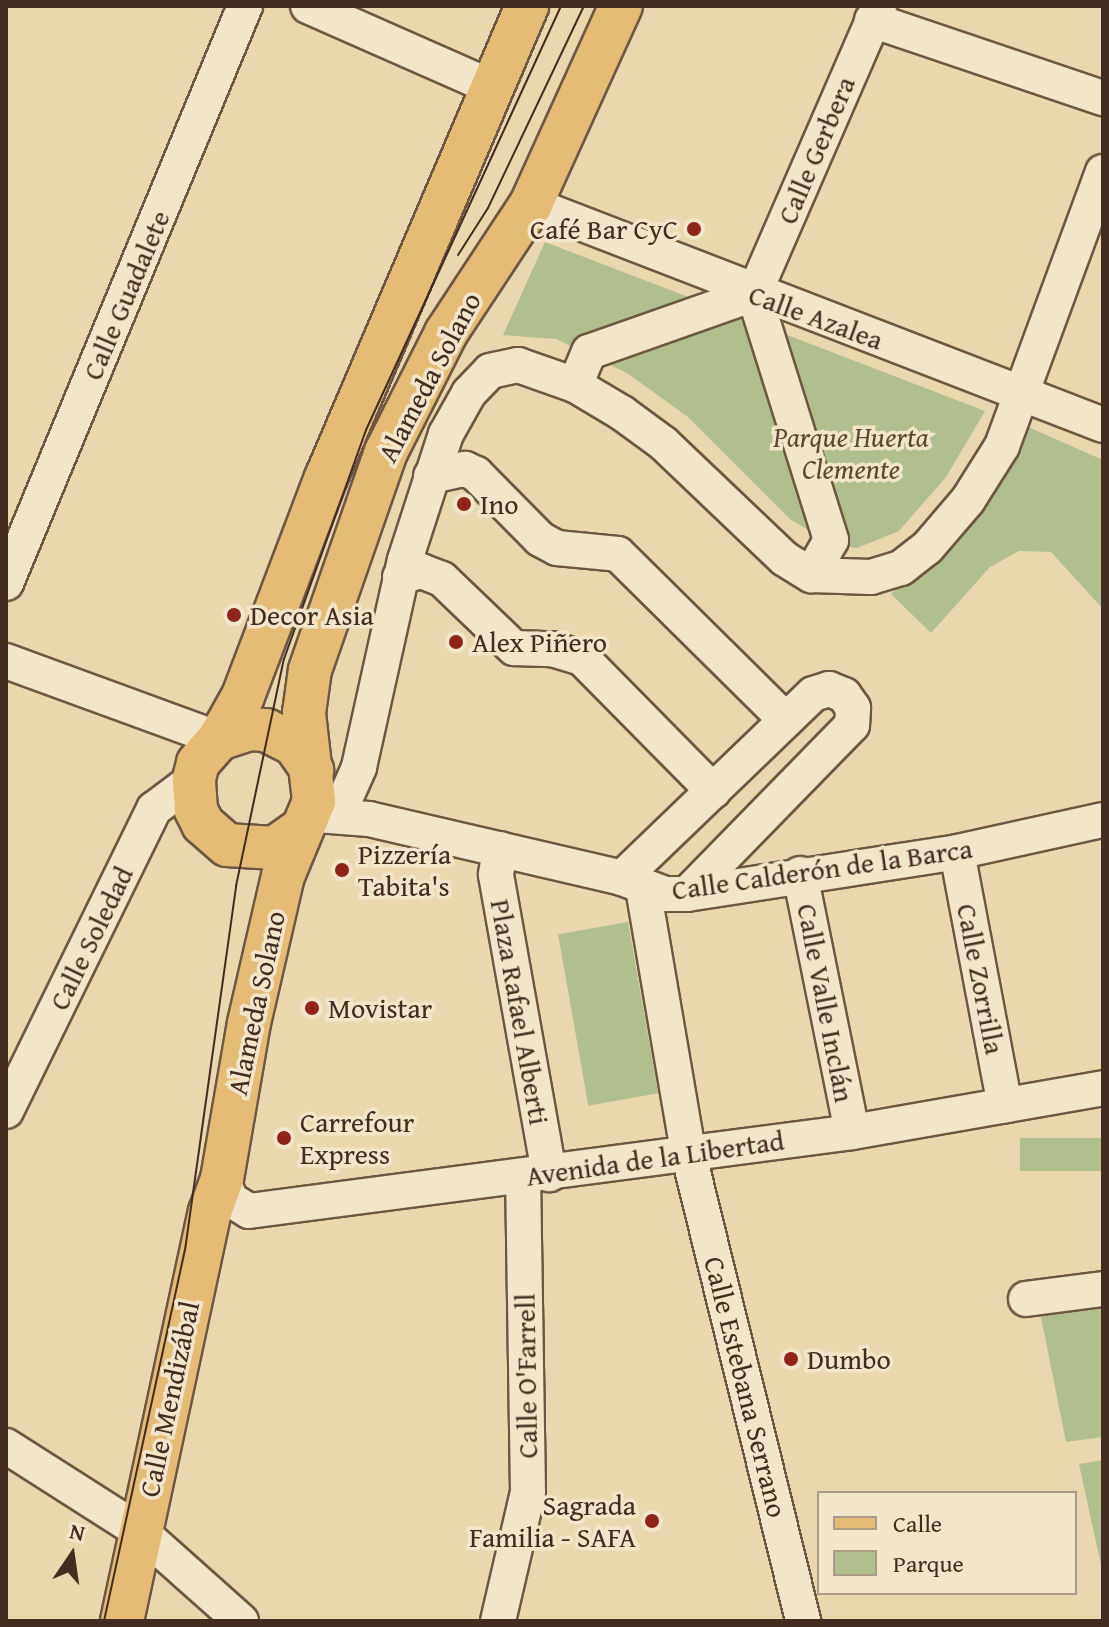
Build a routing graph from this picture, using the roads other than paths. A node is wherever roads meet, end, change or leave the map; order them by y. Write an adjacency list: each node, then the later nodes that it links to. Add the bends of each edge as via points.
1 (245, 6): 17 (street, Calle Guadalete)
2 (308, 6): 6 (street)
3 (527, 6): 6 (main road, Alameda Solano)
4 (621, 6): 9 (main road, Alameda Solano)
5 (875, 13): 7 (street); 10 (street, Calle Gerbera)
6 (492, 87): 20 (main road, Alameda Solano, via 326,478 243,696)
7 (1103, 98)
8 (1103, 172): 12 (street)
9 (531, 204): 10 (street, Calle Azalea); 21 (main road, Alameda Solano, via 446,333 386,452 305,690)
10 (754, 294): 11 (street, via 589,352); 12 (street, Calle Azalea); 15 (street, via 831,540)
11 (575, 385): 14 (street, via 518,365 490,371 461,407); 15 (street, via 663,443 785,559)
12 (1024, 394): 13 (street, Calle Azalea); 15 (street, via 976,487 927,548 901,568 871,577)
13 (1103, 425)
14 (431, 476): 16 (street); 19 (street, via 465,469 540,539 557,548 618,554)
15 (811, 575)
16 (400, 577): 23 (street, via 421,571 442,579 514,648 552,649 582,658); 24 (street, via 359,767 345,799)
17 (6, 583)
18 (6, 661): 20 (street)
19 (786, 720): 23 (street); 30 (street, via 820,690 844,695 853,708 852,725)
20 (219, 739): 21 (main road, via 266,730 294,744); 22 (main road, Alameda Solano, via 198,763)
21 (312, 770): 24 (main road, Alameda Solano)
22 (194, 779): 24 (main road, via 196,810 203,824 227,845 274,848); 33 (street, Calle Soledad, via 154,809)
23 (713, 791): 29 (street)
24 (312, 820): 26 (street, Calle Calderón de la Barca); 37 (main road, Alameda Solano, via 283,876 249,1023)
25 (1103, 820): 27 (street, Calle Calderón de la Barca)
26 (500, 849): 29 (street, Calle Calderón de la Barca); 36 (street, Plaza Rafael Alberti, via 496,875)
27 (957, 852): 28 (street, Calle Calderón de la Barca); 32 (street, Calle Zorrilla)
28 (800, 874): 30 (street, Calle Calderón de la Barca); 34 (street, Calle Valle Inclán)
29 (633, 883): 30 (street, Calle Calderón de la Barca); 35 (street)
30 (687, 894)
31 (1103, 1088): 32 (street, Avenida de la Libertad)
32 (1005, 1105): 34 (street, Avenida de la Libertad)
33 (6, 1111)
34 (852, 1132): 35 (street, Avenida de la Libertad)
35 (688, 1152): 36 (street, Avenida de la Libertad); 45 (street, Calle Estebana Serrano)
36 (536, 1175): 37 (street, Avenida de la Libertad, via 249,1211 231,1200); 44 (street, Calle O'Farrell, via 528,1492)
37 (222, 1179): 41 (main road, Calle Mendizábal, via 210,1212)
38 (1103, 1289): 39 (street)
39 (1026, 1299)
40 (6, 1446): 41 (street)
41 (141, 1532): 42 (main road, Calle Mendizábal); 43 (street)
42 (122, 1621)
43 (241, 1621)
44 (498, 1621)
45 (803, 1621)

